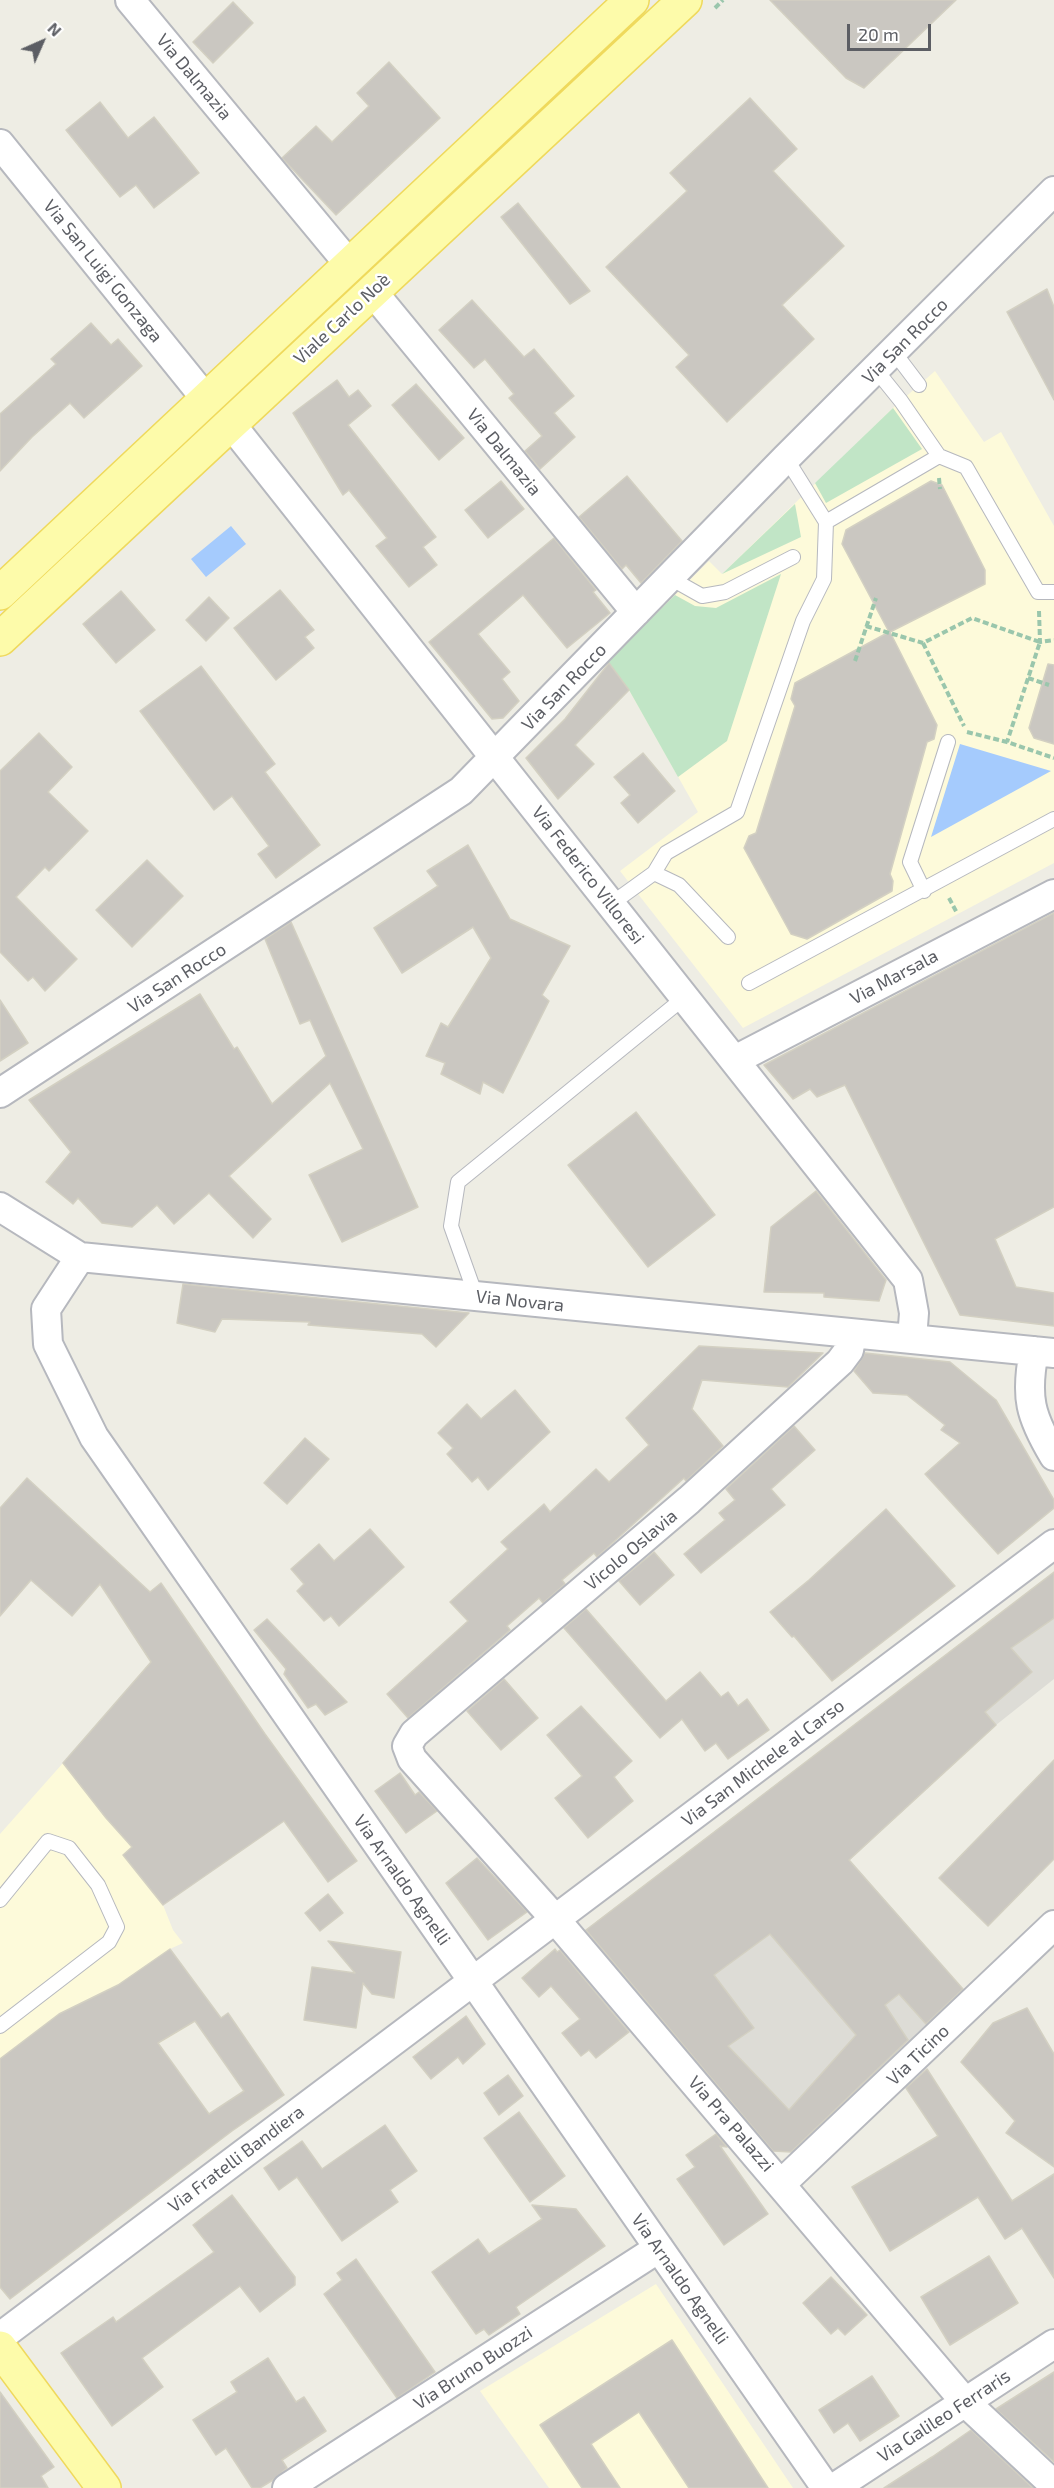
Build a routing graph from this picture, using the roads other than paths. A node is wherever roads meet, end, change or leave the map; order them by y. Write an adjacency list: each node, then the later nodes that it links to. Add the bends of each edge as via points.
1 (130, 0): 6 (street, Via Dalmazia)
2 (632, 0): 6 (main road, Viale Carlo Noè)
3 (685, 0): 7 (main road, Viale Carlo Noè)
4 (0, 144): 10 (street, Via San Luigi Gonzaga)
5 (1054, 191): 8 (street, Via San Rocco)
6 (349, 264): 10 (main road, Viale Carlo Noè)
7 (372, 291): 11 (main road, Viale Carlo Noè); 19 (street, Via Dalmazia)
8 (885, 361): 9 (lane); 12 (lane, via 901,401); 13 (street, Via San Rocco)
9 (919, 385)
10 (206, 399): 17 (main road, Viale Carlo Noè)
11 (230, 423): 20 (main road, Viale Carlo Noè); 22 (street, Via Federico Villoresi)
12 (939, 456): 14 (lane); 18 (lane, via 966,467 1038,592)
13 (786, 458): 14 (lane); 16 (street, Via San Rocco)
14 (826, 522): 24 (lane, via 824,579 803,621 737,812 666,853)
15 (793, 557): 16 (lane, via 725,592 702,596)
16 (670, 578): 19 (street, Via San Rocco)
17 (0, 592)
18 (1054, 592)
19 (636, 612): 22 (street, Via San Rocco)
20 (0, 639)
21 (948, 742): 25 (lane, via 910,862)
22 (495, 758): 27 (street, Via Federico Villoresi); 32 (street, Via San Rocco, via 461,791)
23 (1054, 819): 25 (lane)
24 (654, 873): 27 (lane); 28 (lane, via 679,885)
25 (924, 891): 29 (lane)
26 (1054, 894): 31 (street, Via Marsala)
27 (611, 904): 30 (street, Via Federico Villoresi)
28 (728, 936)
29 (749, 983)
30 (685, 997): 31 (street, Via Federico Villoresi); 35 (lane, via 458,1182 451,1226)
31 (735, 1060): 37 (street, Via Federico Villoresi, via 908,1280 914,1313)
32 (0, 1093)
33 (4, 1215): 34 (street, Via Novara)
34 (80, 1257): 35 (street, Via Novara); 45 (street, Via Arnaldo Agnelli, via 46,1309 48,1344 94,1437)
35 (476, 1296): 36 (street, Via Novara)
36 (852, 1334): 37 (street, Via Novara); 41 (street, Vicolo Oslavia, via 849,1350 840,1362 690,1500 414,1734 407,1746)
37 (912, 1339): 38 (street, Via Novara)
38 (1044, 1352): 39 (street, via 1029,1379 1032,1414)
39 (1054, 1456)
40 (1054, 1544): 43 (street, Via San Michele al Carso)
41 (412, 1760): 43 (street, Via Pra Palazzi)
42 (0, 1900): 46 (lane, via 48,1841 69,1848 98,1885 117,1928 109,1942)
43 (555, 1919): 45 (street, Via San Michele al Carso); 47 (street, Via Pra Palazzi)
44 (1053, 1930): 47 (street, Via Ticino)
45 (473, 1981): 48 (street, Via Arnaldo Agnelli); 49 (street, Via Fratelli Bandiera)
46 (0, 2026)
47 (782, 2183): 52 (street, Via Pra Palazzi)
48 (659, 2248): 55 (street, Via Bruno Buozzi); 56 (street, Via Arnaldo Agnelli)
49 (0, 2337)
50 (1054, 2344): 52 (street, Via Galileo Ferraris)
51 (0, 2348): 54 (main road)
52 (966, 2403): 53 (street, Via Pra Palazzi); 57 (street, Via Galileo Ferraris)
53 (1054, 2485)
54 (104, 2488)
55 (288, 2488)
56 (826, 2488)
57 (834, 2488)

